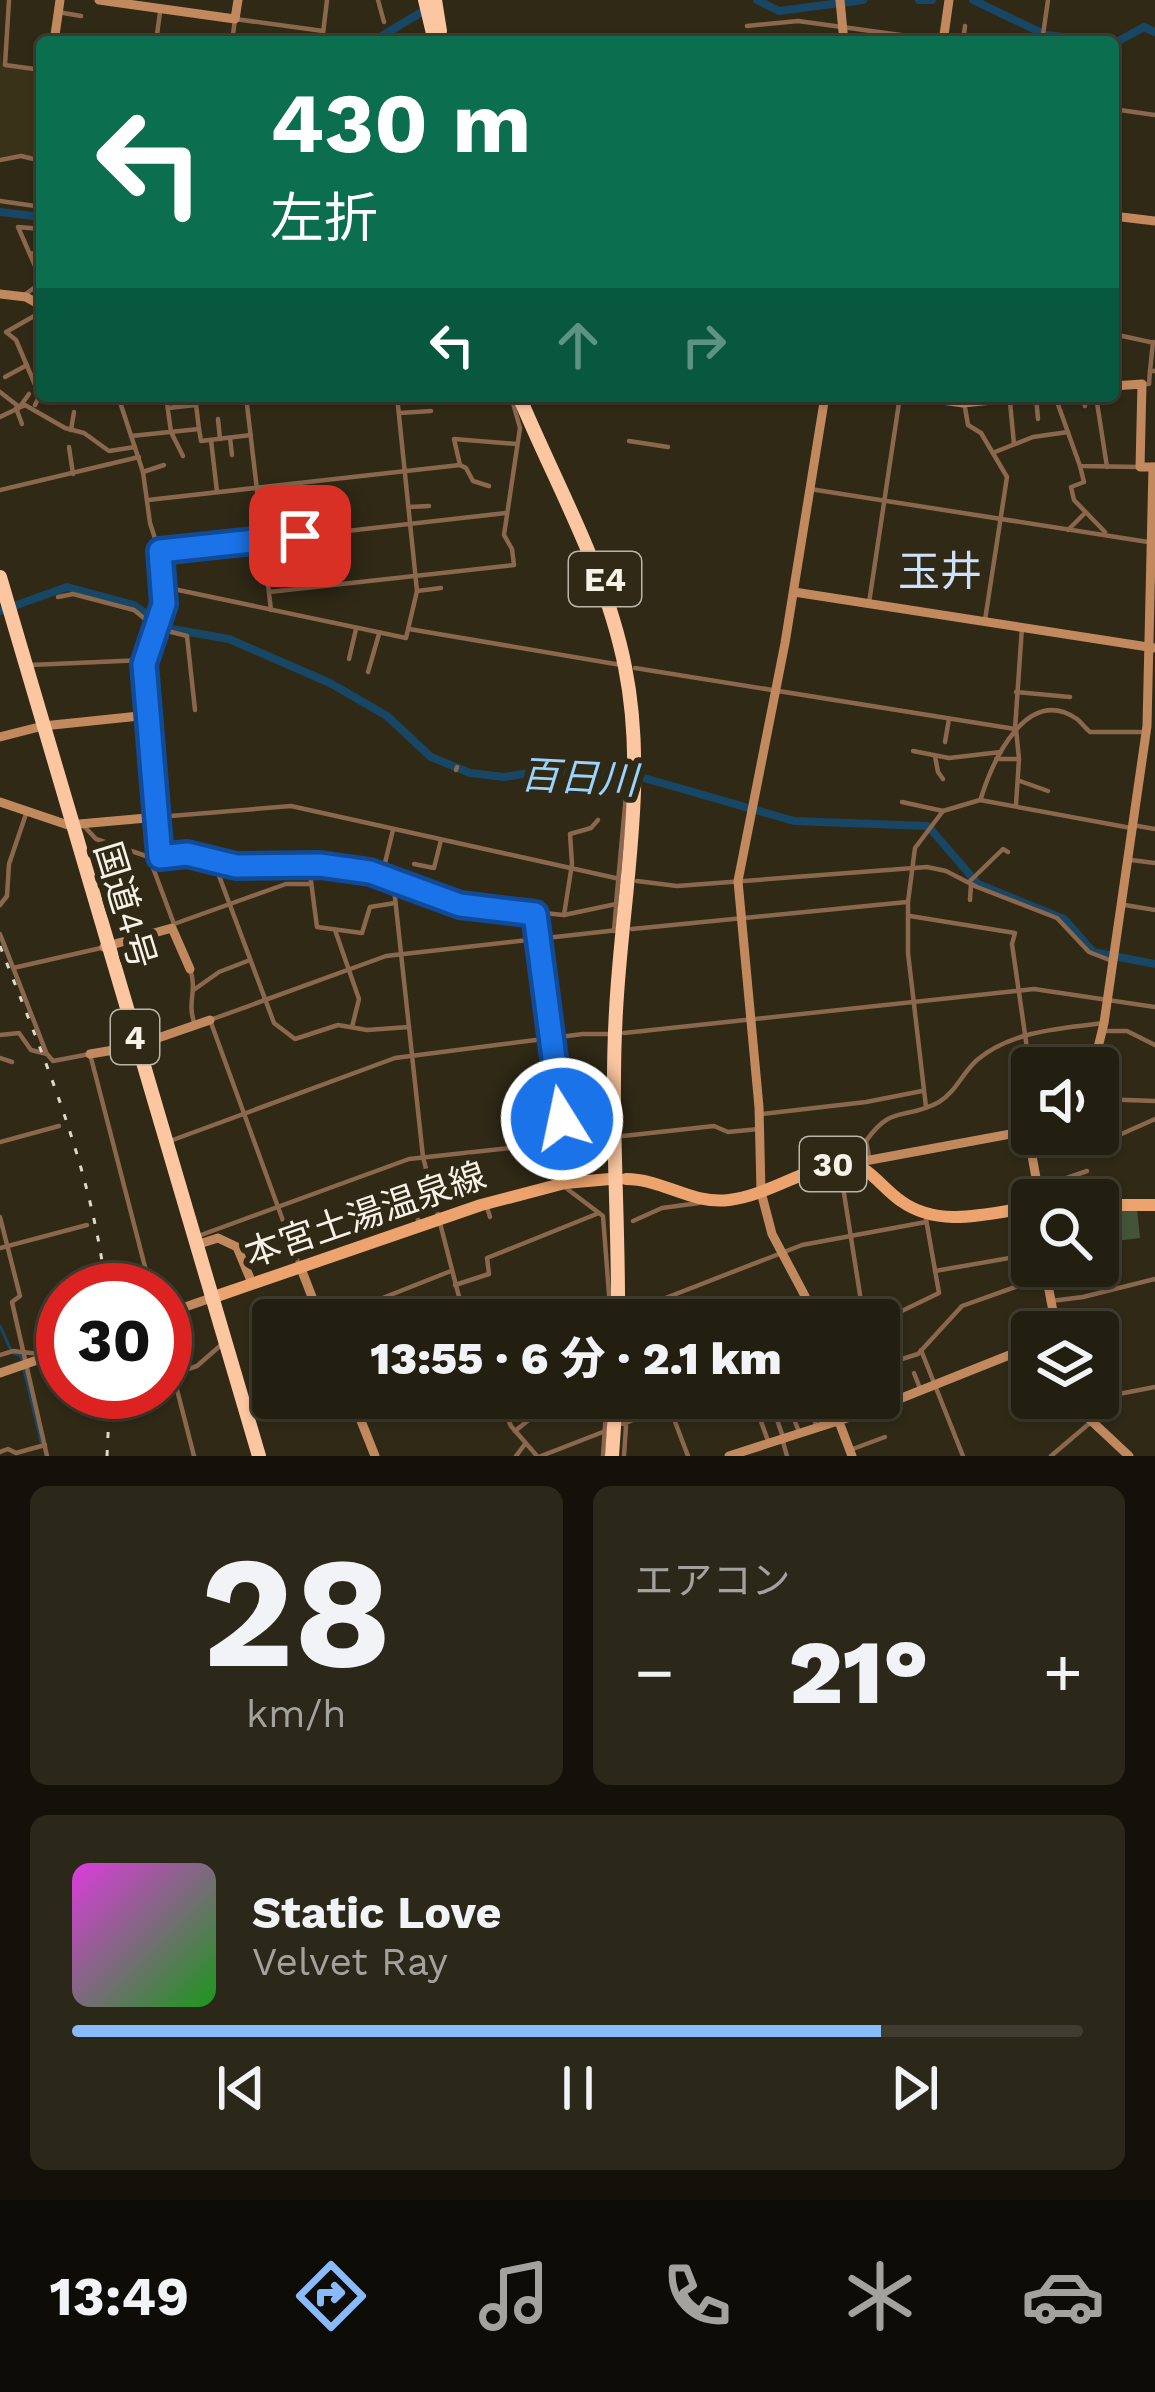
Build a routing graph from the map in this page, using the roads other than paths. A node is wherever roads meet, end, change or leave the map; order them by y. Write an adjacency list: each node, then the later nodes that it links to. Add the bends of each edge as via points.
1 (9, 0): 17 (street)
2 (99, 0): 9 (street)
3 (238, 0): 12 (street)
4 (327, 0): 18 (street)
5 (378, 0): 13 (street)
6 (1048, 0): 27 (street)
7 (949, 1): 25 (street)
8 (841, 3): 16 (street)
9 (161, 4): 12 (street); 20 (street)
10 (59, 6): 11 (street); 19 (street)
11 (81, 16)
12 (235, 19): 18 (street); 21 (street)
13 (384, 22)
14 (747, 26): 16 (street, via 798,20)
15 (965, 26): 26 (street)
16 (843, 27): 23 (street); 24 (street)
17 (6, 28): 28 (street, via 5,65)
18 (323, 31): 22 (street)
19 (55, 36)
20 (157, 36)
21 (233, 36)
22 (323, 36)
23 (844, 36)
24 (905, 36)
25 (946, 36)
26 (964, 36)
27 (1043, 36)
28 (36, 69)
29 (1119, 110): 30 (street)
30 (1155, 115)
31 (0, 160): 32 (street)
32 (36, 160)
33 (0, 201): 34 (street)
34 (36, 206)
35 (1119, 217): 36 (street)
36 (1155, 221)
37 (36, 229): 39 (street, via 18,227)
38 (36, 252): 39 (street)
39 (29, 254): 40 (street)
40 (36, 264)
41 (5, 280): 43 (street)
42 (36, 287): 44 (street)
43 (4, 294): 44 (street)
44 (23, 296): 45 (street)
45 (36, 303)
46 (36, 315): 47 (street)
47 (3, 330): 51 (street)
48 (1119, 335): 49 (street)
49 (1154, 342): 52 (street)
50 (36, 357): 51 (street)
51 (26, 363): 53 (street); 56 (street)
52 (1152, 371): 54 (street)
53 (4, 377)
54 (1142, 384): 55 (street); 115 (street)
55 (1119, 386)
56 (36, 387)
57 (0, 392): 76 (street)
58 (29, 394): 76 (street)
59 (37, 402): 78 (street)
60 (120, 402): 94 (street)
61 (167, 402): 79 (street)
62 (196, 402): 75 (street)
63 (247, 402): 95 (street)
64 (398, 402): 82 (street)
65 (518, 402): 101 (street)
66 (521, 402): 192 (highway, E4, via 620,620 636,694)
67 (823, 402): 122 (street)
68 (899, 402): 126 (street)
69 (964, 402): 106 (street, via 968,425)
70 (1009, 402): 102 (street)
71 (1035, 402): 85 (street)
72 (1056, 402): 92 (street)
73 (1084, 402): 77 (street)
74 (1097, 402): 114 (street)
75 (196, 405): 79 (street); 88 (street)
76 (18, 406): 78 (street); 83 (street); 86 (street)
77 (1085, 406)
78 (34, 408): 87 (street)
79 (168, 408): 91 (street)
80 (431, 411): 82 (street)
81 (74, 412): 89 (street)
82 (399, 413): 118 (street)
83 (0, 418)
84 (218, 419): 98 (street)
85 (1038, 419)
86 (22, 424)
87 (60, 425): 89 (street); 93 (street)
88 (200, 429): 91 (street); 99 (street, via 201,441)
89 (71, 430): 96 (street)
90 (102, 432): 96 (street)
91 (171, 432): 94 (street); 109 (street)
92 (1068, 432): 102 (street); 113 (street)
93 (60, 436)
94 (131, 436): 103 (street)
95 (251, 436): 97 (street); 121 (street)
96 (90, 438): 103 (street, via 109,451)
97 (230, 438): 98 (street); 108 (street)
98 (220, 439): 99 (street)
99 (211, 440): 124 (street)
100 (629, 440): 105 (street)
101 (518, 444): 112 (street, via 454,439); 130 (street)
102 (1014, 444): 106 (street)
103 (135, 446): 110 (street)
104 (69, 447): 119 (street)
105 (668, 447)
106 (995, 452): 133 (street, via 1007,477)
107 (153, 454): 110 (street)
108 (232, 455)
109 (183, 456)
110 (139, 458): 117 (street); 119 (street)
111 (164, 465): 117 (street)
112 (460, 466): 118 (street); 120 (street)
113 (1080, 466): 114 (street); 129 (street, via 1084,482 1070,489)
114 (1107, 467): 115 (street)
115 (1140, 467): 116 (street)
116 (1154, 467): 135 (street)
117 (143, 472): 125 (street)
118 (405, 472): 121 (street); 128 (street)
119 (73, 474): 123 (street)
120 (489, 486)
121 (256, 488): 124 (street); 138 (street)
122 (810, 489): 126 (street); 148 (street)
123 (0, 490)
124 (217, 492): 125 (street)
125 (148, 500): 132 (street)
126 (884, 500): 133 (street); 150 (street)
127 (429, 506): 128 (street)
128 (409, 507): 134 (street)
129 (1085, 512): 136 (street); 137 (street)
130 (507, 513): 134 (street); 143 (street, via 514,565)
131 (162, 516): 132 (street)
132 (149, 517): 140 (street)
133 (1000, 519): 136 (street); 153 (street)
134 (410, 524): 138 (street); 143 (street)
135 (1154, 526): 139 (street)
136 (1069, 530): 137 (street)
137 (1107, 536): 139 (street)
138 (263, 540): 140 (street); 147 (street)
139 (1152, 543): 141 (street)
140 (160, 551): 144 (street)
141 (1153, 565): 159 (street)
142 (0, 577): 151 (highway, 国道4号 / 4)
143 (416, 577): 146 (street); 147 (street)
144 (164, 587): 152 (street); 154 (street)
145 (441, 588): 146 (street)
146 (417, 591): 156 (street)
147 (269, 592): 152 (street)
148 (794, 592): 150 (street); 166 (street)
149 (58, 597): 154 (street, via 134,610)
150 (869, 603): 153 (street)
151 (5, 610): 162 (highway, 国道4号 / 4); 177 (highway, 国道4号 / 4)
152 (271, 610): 157 (street)
153 (986, 620): 155 (street)
154 (157, 625): 161 (street); 170 (street, via 187,636)
155 (1022, 627): 159 (street); 167 (street)
156 (409, 628): 158 (street, via 406,638); 163 (street)
157 (356, 629): 158 (street); 160 (street)
158 (379, 634): 165 (street)
159 (1152, 647): 178 (street)
160 (349, 659)
161 (144, 660): 162 (street); 173 (street)
162 (26, 665): 177 (highway, 国道4号 / 4)
163 (621, 665)
164 (634, 668): 166 (street)
165 (368, 672)
166 (776, 691): 174 (street); 221 (street)
167 (1016, 692): 168 (street); 179 (street)
168 (1053, 695): 169 (street); 172 (street)
169 (1070, 697)
170 (195, 710)
171 (1083, 710): 175 (street)
172 (1052, 712): 175 (street); 176 (street); 179 (street)
173 (149, 715): 177 (street); 201 (street)
174 (949, 719): 179 (street); 183 (street)
175 (1081, 722): 180 (street, via 1087,732)
176 (1057, 723)
177 (41, 726): 182 (street); 203 (highway, 国道4号 / 4)
178 (1150, 728): 181 (street); 204 (street)
179 (1015, 729): 187 (street); 190 (street)
180 (1111, 733): 181 (street); 184 (street)
181 (1130, 733): 185 (street)
182 (0, 737)
183 (945, 742)
184 (1111, 742)
185 (1129, 744)
186 (913, 751): 188 (street)
187 (1001, 752): 188 (street); 189 (street)
188 (935, 756): 191 (street)
189 (996, 759): 190 (street); 195 (street)
190 (1019, 759): 193 (street)
191 (944, 779)
192 (637, 780): 220 (street); 338 (highway, E4, via 615,1028)
193 (1019, 781): 194 (street); 198 (street)
194 (1048, 791)
195 (980, 800): 198 (street); 199 (street)
196 (0, 802): 200 (street)
197 (902, 802): 199 (street)
198 (1016, 805): 204 (street)
199 (943, 811): 216 (street, via 915,848)
200 (27, 812): 203 (street); 228 (street)
201 (158, 817): 203 (street); 206 (street, via 291,806); 210 (street)
202 (598, 820): 217 (street, via 570,834)
203 (74, 825): 209 (street); 242 (highway, 国道4号 / 4)
204 (1132, 826): 205 (street); 211 (street)
205 (1155, 829)
206 (393, 830): 207 (street); 218 (street)
207 (441, 840): 214 (street, via 434,868); 217 (street)
208 (1008, 852): 223 (street, via 996,852)
209 (149, 857): 210 (street); 237 (street)
210 (160, 857): 212 (street)
211 (1126, 859): 213 (street); 231 (street)
212 (214, 862): 215 (street); 229 (street)
213 (1155, 863)
214 (414, 864)
215 (309, 866): 218 (street); 224 (street)
216 (914, 868): 221 (street); 223 (street); 226 (street)
217 (571, 869): 220 (street); 234 (street)
218 (382, 875): 219 (street)
219 (393, 879): 227 (street); 233 (street, via 460,905)
220 (622, 879): 230 (street)
221 (738, 880): 222 (street); 236 (street)
222 (637, 881)
223 (971, 881): 225 (street); 244 (street, via 1057,918 1088,952)
224 (311, 884): 229 (street); 238 (street, via 316,926)
225 (970, 900)
226 (908, 902): 235 (street); 236 (street)
227 (395, 903): 238 (street, via 370,907 363,932); 243 (street)
228 (0, 904)
229 (230, 904): 237 (street); 245 (street)
230 (616, 904): 234 (street); 241 (street, via 616,931)
231 (1120, 904): 232 (street); 244 (street)
232 (1155, 910)
233 (535, 914): 234 (street); 241 (street)
234 (564, 915)
235 (910, 916): 250 (street, via 1015,933); 253 (street)
236 (739, 918): 239 (street); 256 (street)
237 (173, 926): 242 (street); 247 (street)
238 (335, 929): 248 (street)
239 (632, 929)
240 (0, 934): 246 (street)
241 (536, 939): 243 (street); 266 (street)
242 (105, 946): 246 (street); 268 (highway, 国道4号 / 4)
243 (401, 954): 248 (street); 258 (street)
244 (1112, 957): 251 (street)
245 (250, 960): 249 (street); 252 (street)
246 (14, 968): 272 (street)
247 (190, 969): 249 (street)
248 (349, 969): 252 (street); 260 (street, via 359,999)
249 (195, 989): 257 (street, via 188,1006)
250 (1017, 991): 251 (street); 253 (street); 265 (street)
251 (1107, 999): 254 (street); 259 (street)
252 (265, 1000): 255 (street); 260 (street, via 274,1023 296,1039)
253 (913, 1002): 256 (street); 277 (street)
254 (1155, 1007)
255 (210, 1020): 257 (street); 281 (street)
256 (749, 1020): 261 (street); 282 (street)
257 (195, 1025): 268 (street)
258 (409, 1027): 260 (street); 274 (street)
259 (1103, 1027): 265 (street); 269 (street); 271 (street)
260 (352, 1028)
261 (624, 1033)
262 (610, 1034): 266 (street)
263 (0, 1035): 272 (street, via 20,1034)
264 (511, 1035): 267 (street)
265 (1023, 1038): 270 (street); 280 (street, via 993,1048)
266 (549, 1040): 267 (street); 291 (street)
267 (512, 1045): 274 (street)
268 (135, 1046): 273 (street); 292 (highway, 国道4号 / 4); 333 (highway, 国道4号 / 4)
269 (1155, 1046)
270 (1025, 1047)
271 (1098, 1047)
272 (47, 1054): 273 (street, via 56,1062)
273 (89, 1054): 324 (street)
274 (412, 1056): 281 (street); 294 (street)
275 (0, 1058): 276 (street)
276 (12, 1062)
277 (922, 1090): 280 (street); 282 (street)
278 (1119, 1100): 279 (street)
279 (1155, 1101)
280 (926, 1107): 295 (street, via 880,1122 866,1141)
281 (244, 1114): 292 (street); 308 (street)
282 (760, 1114): 285 (street)
283 (1155, 1119): 287 (street)
284 (59, 1126): 290 (street)
285 (759, 1130): 288 (street); 304 (street)
286 (1011, 1135): 295 (street)
287 (1119, 1135)
288 (623, 1136)
289 (610, 1137): 291 (street)
290 (0, 1142)
291 (564, 1142): 293 (street); 301 (street)
292 (164, 1143): 319 (highway, 国道4号 / 4)
293 (467, 1153): 294 (street); 302 (street)
294 (423, 1157): 308 (street); 313 (street)
295 (869, 1159): 296 (street)
296 (847, 1163): 304 (main road, 30); 312 (main road, 30); 318 (street)
297 (1087, 1172): 300 (street)
298 (610, 1179): 301 (main road, 本宮土湯温泉線)
299 (626, 1179): 305 (main road, 30)
300 (1072, 1179)
301 (567, 1183): 310 (street, via 568,1193); 313 (main road, 本宮土湯温泉線)
302 (471, 1185)
303 (408, 1192): 315 (street)
304 (761, 1192): 305 (main road, 30); 321 (street)
305 (703, 1200): 314 (street)
306 (1119, 1205): 307 (main road)
307 (1155, 1205)
308 (278, 1207): 317 (street); 325 (street)
309 (1011, 1210): 312 (main road)
310 (598, 1214): 330 (street, via 487,1258 489,1274); 337 (street)
311 (0, 1217): 320 (street)
312 (926, 1218): 318 (street); 327 (street)
313 (439, 1219): 315 (main road, 本宮土湯温泉線); 326 (street)
314 (633, 1221)
315 (420, 1225): 325 (main road, 本宮土湯温泉線)
316 (87, 1226): 320 (street)
317 (221, 1234): 319 (street); 329 (street, via 239,1250)
318 (849, 1236): 321 (street); 341 (street)
319 (198, 1240): 333 (highway, 国道4号 / 4)
320 (4, 1247): 348 (street, via 20,1296 11,1307)
321 (781, 1252): 339 (street); 340 (street)
322 (1011, 1258): 327 (street)
323 (463, 1261): 326 (street)
324 (144, 1263)
325 (300, 1266): 329 (main road, 本宮土湯温泉線); 334 (street)
326 (451, 1267): 330 (street); 335 (street)
327 (935, 1271): 345 (street, via 939,1293)
328 (1155, 1279): 342 (street)
329 (252, 1283): 333 (main road, 本宮土湯温泉線)
330 (454, 1285): 336 (street)
331 (1016, 1287): 347 (street, via 962,1306)
332 (1048, 1287): 342 (street)
333 (209, 1299): 343 (street); 346 (highway, 国道4号 / 4); 388 (highway, 国道4号 / 4)
334 (315, 1299)
335 (374, 1299)
336 (458, 1299)
337 (615, 1299)
338 (618, 1299)
339 (665, 1299)
340 (806, 1299)
341 (860, 1299)
342 (1051, 1300): 344 (street)
343 (192, 1305)
344 (1053, 1311)
345 (900, 1312)
346 (221, 1345): 387 (street, via 172,1374); 388 (highway, 国道4号 / 4)
347 (921, 1350): 352 (street); 357 (street)
348 (23, 1352): 349 (street); 350 (street); 354 (street)
349 (0, 1354)
350 (36, 1354)
351 (1011, 1354): 357 (street)
352 (900, 1358)
353 (36, 1361): 354 (street)
354 (26, 1364): 355 (street); 383 (street)
355 (0, 1373)
356 (914, 1373): 359 (street)
357 (935, 1385): 359 (street); 396 (street)
358 (1155, 1388): 360 (street)
359 (921, 1391): 361 (street)
360 (1119, 1394)
361 (900, 1399)
362 (360, 1419): 389 (street)
363 (508, 1419): 376 (street)
364 (530, 1419): 376 (street)
365 (610, 1419): 377 (street)
366 (615, 1419): 392 (highway)
367 (634, 1419): 392 (street, via 624,1424)
368 (674, 1419): 393 (street)
369 (760, 1419): 381 (street)
370 (814, 1419): 375 (street)
371 (845, 1419): 373 (street)
372 (1089, 1419): 374 (street)
373 (839, 1421): 375 (street); 385 (street)
374 (1091, 1422): 397 (street); 398 (street)
375 (817, 1427): 378 (street)
376 (515, 1431): 382 (street)
377 (607, 1431): 391 (street); 392 (street)
378 (799, 1432): 379 (street); 379 (street, via 789,1406 774,1411)
379 (782, 1437): 381 (street); 395 (street)
380 (885, 1437): 385 (street)
381 (768, 1441): 394 (street)
382 (525, 1444): 390 (street); 391 (street)
383 (45, 1445): 384 (street); 386 (street)
384 (0, 1452)
385 (851, 1453)
386 (47, 1456)
387 (194, 1456)
388 (256, 1456)
389 (375, 1456)
390 (517, 1456)
391 (539, 1456)
392 (614, 1456)
393 (688, 1456)
394 (729, 1456)
395 (787, 1456)
396 (963, 1456)
397 (1051, 1456)
398 (1129, 1456)

